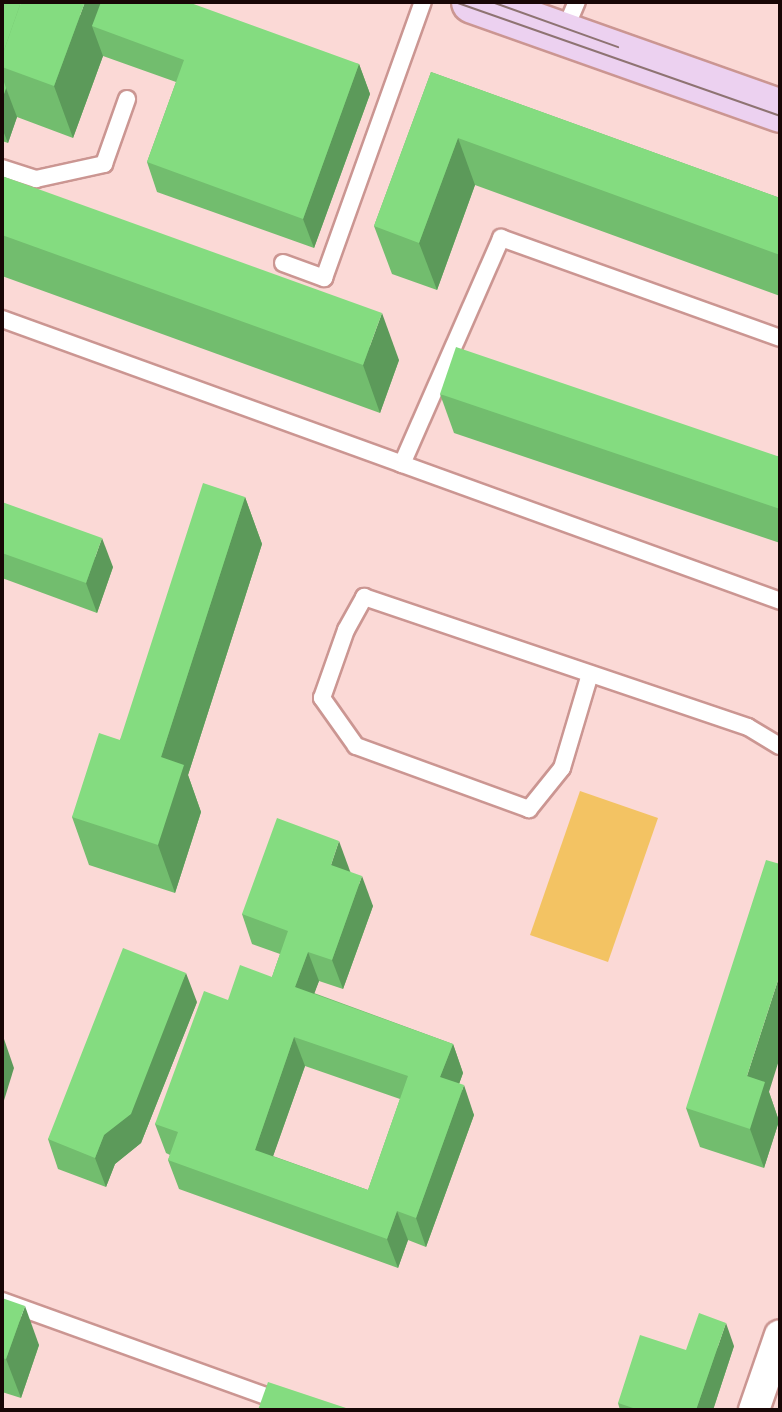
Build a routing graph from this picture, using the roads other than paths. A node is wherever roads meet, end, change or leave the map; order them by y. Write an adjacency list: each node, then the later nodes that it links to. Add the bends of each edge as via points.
1 (423, 2): 7 (lane, via 324,278)
2 (473, 2): 3 (main road)
3 (570, 18): 5 (main road)
4 (127, 99): 6 (lane, via 104,164 36,179)
5 (780, 111)
6 (2, 168)
7 (283, 263)
8 (2, 319): 10 (lane)
9 (780, 338): 10 (lane, via 501,238)
10 (402, 464): 11 (lane)
11 (780, 601)
12 (590, 674): 12 (lane, via 364,597 322,698 356,746 529,809 562,768); 13 (lane, via 748,727)
13 (780, 746)
14 (2, 1301): 16 (lane)
15 (780, 1335): 17 (street)
16 (304, 1410)
17 (754, 1410)

